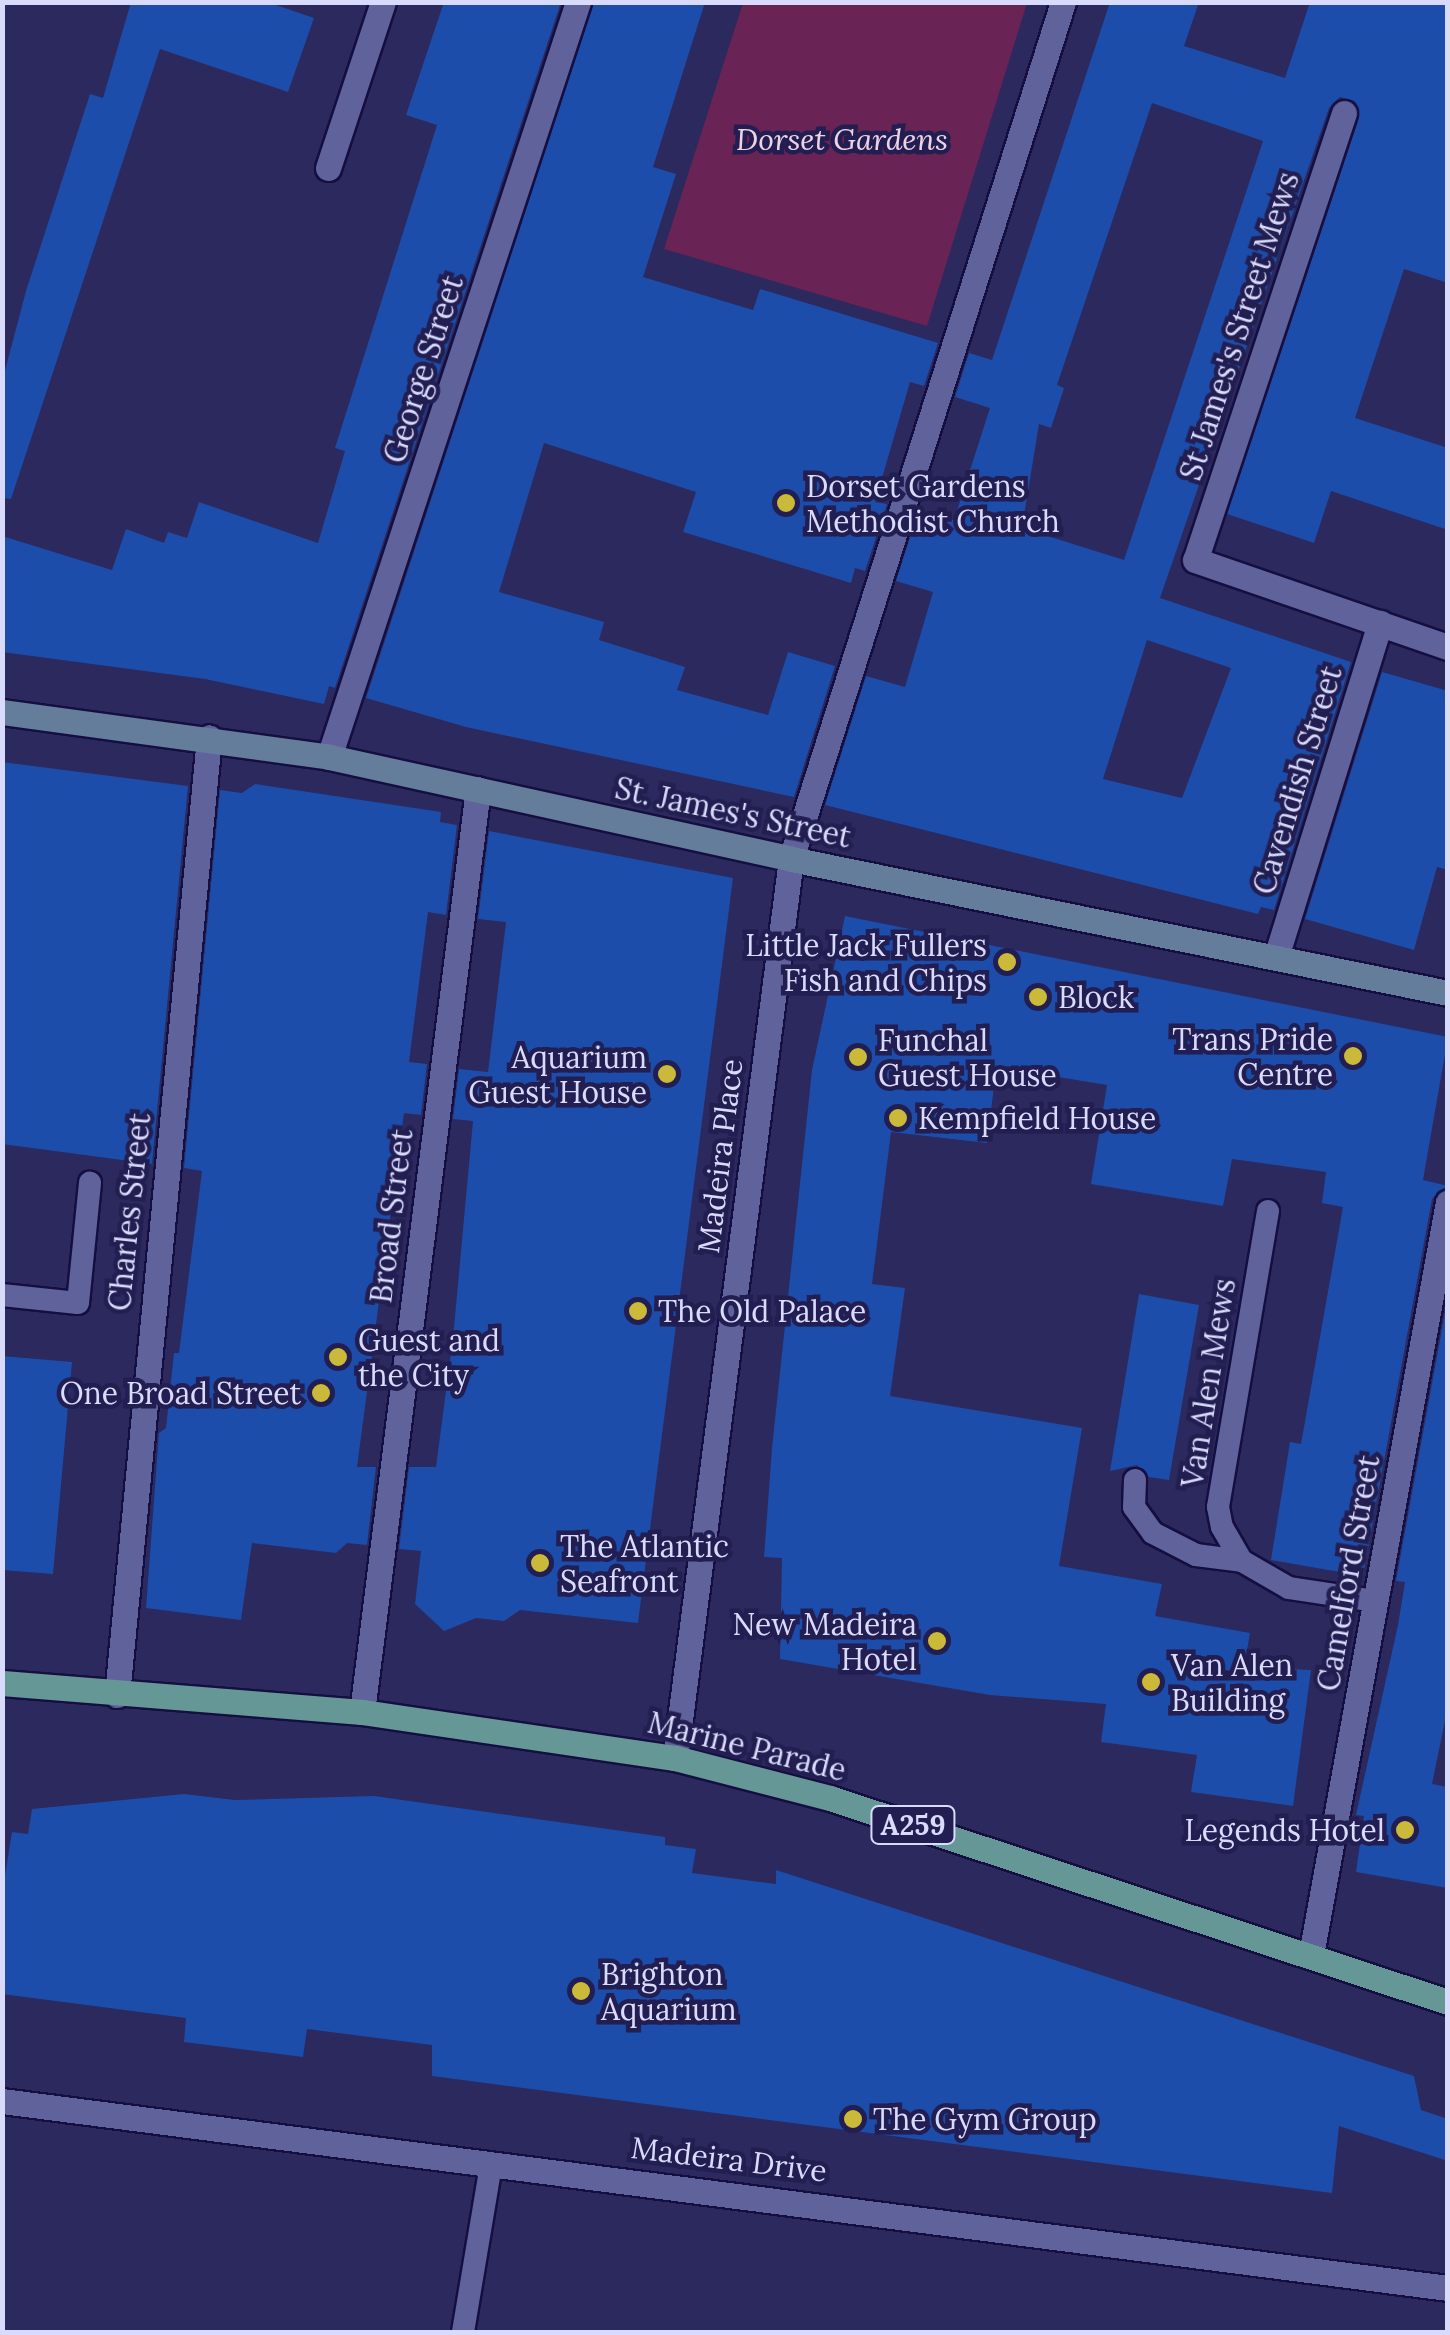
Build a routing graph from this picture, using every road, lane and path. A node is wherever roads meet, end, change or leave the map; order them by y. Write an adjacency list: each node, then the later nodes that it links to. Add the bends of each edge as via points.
1 (383, 2): 5 (street)
2 (578, 2): 10 (street, George Street)
3 (1062, 2): 12 (street)
4 (1344, 113): 6 (street, St James's Street Mews, via 1195,560)
5 (328, 168)
6 (1380, 624): 7 (street); 13 (street, Cavendish Street)
7 (1448, 646)
8 (2, 712): 9 (main road, St. James's Street)
9 (209, 736): 10 (main road, St. James's Street); 23 (street, Charles Street)
10 (329, 756): 11 (main road, St. James's Street)
11 (478, 789): 12 (main road, St. James's Street); 24 (street, Broad Street)
12 (791, 859): 13 (main road, St. James's Street); 25 (street, Madeira Place)
13 (1276, 957): 14 (main road, St. James's Street)
14 (1448, 992)
15 (90, 1183): 18 (lane, via 78,1303)
16 (1448, 1202): 21 (street, Camelford Street)
17 (1268, 1211): 20 (lane, Van Alen Mews, via 1218,1508)
18 (2, 1295)
19 (1136, 1480): 20 (lane, Van Alen Mews, via 1134,1508 1153,1533 1196,1555)
20 (1242, 1560): 21 (lane, Van Alen Mews, via 1289,1588)
21 (1375, 1602): 26 (street, Camelford Street)
22 (2, 1684): 23 (main road, Marine Parade / A259)
23 (117, 1694): 24 (main road, Marine Parade / A259)
24 (362, 1712): 25 (main road, Marine Parade / A259)
25 (675, 1758): 26 (main road, Marine Parade / A259, via 830,1798)
26 (1311, 1955): 27 (main road, Marine Parade / A259)
27 (1448, 2002)
28 (2, 2101): 29 (street, Madeira Drive)
29 (491, 2164): 30 (street, Madeira Drive); 31 (lane)
30 (1448, 2288)
31 (463, 2332)

